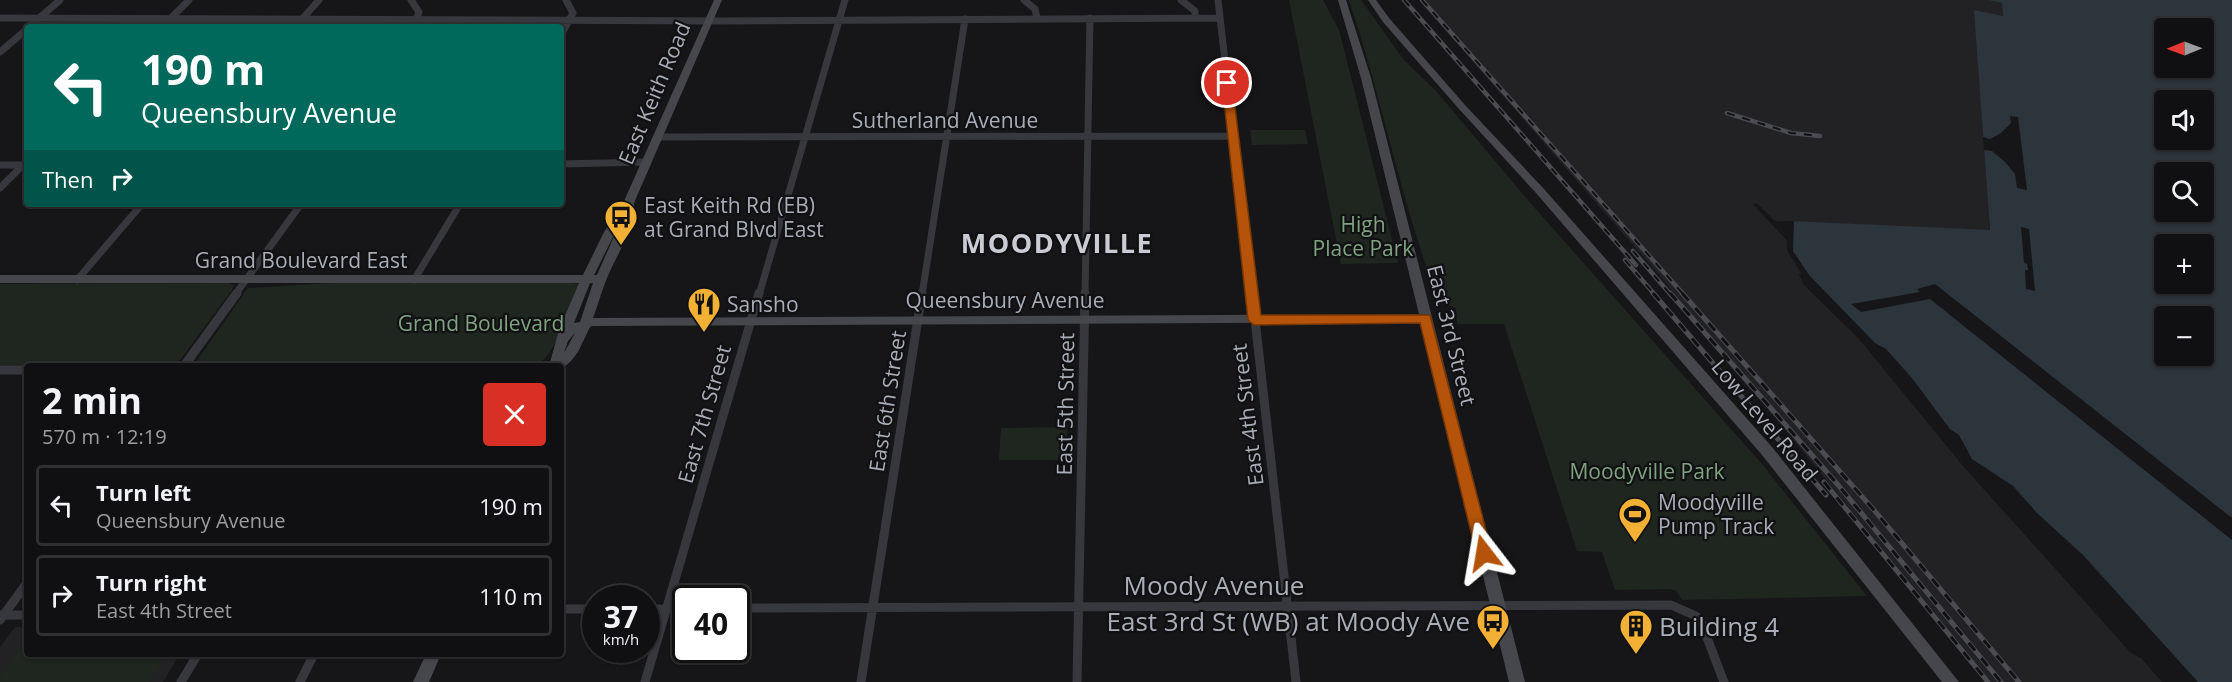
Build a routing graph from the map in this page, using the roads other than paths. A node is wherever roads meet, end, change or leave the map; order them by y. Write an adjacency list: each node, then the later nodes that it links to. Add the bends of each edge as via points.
1 (60, 0): 15 (street)
2 (189, 0): 16 (street)
3 (319, 0): 17 (street)
4 (411, 0): 18 (street, via 419,12)
5 (566, 0): 24 (street, via 573,11)
6 (718, 0): 27 (main road, East Keith Road)
7 (845, 0): 25 (street)
8 (1024, 0): 20 (street, via 1035,9)
9 (1181, 0): 22 (street)
10 (1218, 0): 23 (street, East 4th Street)
11 (1342, 0): 58 (main road, East 3rd Street, via 1366,78)
12 (1372, 0): 46 (main road, Low Level Road, via 1462,107)
13 (1380, 0): 46 (main road, Low Level Road, via 1519,160)
14 (0, 18): 15 (street)
15 (40, 18): 16 (street); 28 (street)
16 (171, 18): 17 (street); 29 (street)
17 (303, 18): 18 (street); 30 (street)
18 (417, 18): 19 (street)
19 (436, 18): 24 (street); 31 (street)
20 (1037, 18): 21 (street); 26 (street)
21 (1090, 18): 22 (street); 36 (street, East 5th Street)
22 (1196, 18): 23 (street)
23 (1220, 18): 37 (street, East 4th Street)
24 (571, 19): 27 (street); 32 (street)
25 (839, 19): 26 (street); 27 (street); 39 (street, East 7th Street)
26 (965, 19): 35 (street, East 6th Street)
27 (708, 20): 38 (main road, East Keith Road)
28 (33, 24)
29 (165, 24)
30 (298, 24)
31 (431, 24)
32 (564, 30)
33 (24, 31): 34 (street)
34 (0, 52)
35 (947, 136): 36 (street, Sutherland Avenue); 39 (street, Sutherland Avenue); 59 (street, East 6th Street)
36 (1088, 136): 37 (street, Sutherland Avenue); 60 (street, East 5th Street)
37 (1232, 136): 62 (street, East 4th Street)
38 (658, 137): 39 (street, Sutherland Avenue); 40 (main road, East Keith Road)
39 (805, 137): 61 (street, East 7th Street)
40 (648, 162): 42 (street); 47 (main road, East Keith Road)
41 (24, 164): 43 (street)
42 (564, 164)
43 (0, 165)
44 (24, 166): 45 (street)
45 (0, 188)
46 (1540, 190): 95 (main road, Low Level Road, via 1767,451)
47 (629, 202): 54 (main road, East Keith Road, via 612,226); 55 (main road, East Keith Road, via 624,226)
48 (139, 207): 56 (street)
49 (299, 207): 52 (street)
50 (458, 207): 53 (street)
51 (0, 279): 56 (main road, Grand Boulevard East)
52 (246, 279): 53 (main road, Grand Boulevard East); 56 (main road, Grand Boulevard East); 65 (street)
53 (414, 279): 54 (main road, Grand Boulevard East)
54 (588, 279): 55 (main road, Grand Boulevard East); 57 (main road, East Keith Road)
55 (601, 279): 63 (main road, East Keith Road)
56 (77, 280)
57 (578, 301): 63 (main road, via 579,319); 64 (main road, East Keith Road)
58 (1426, 318): 62 (main road, Queensbury Avenue); 73 (main road, East 3rd Street)
59 (918, 319): 60 (main road, Queensbury Avenue); 61 (main road, Queensbury Avenue); 74 (street, East 6th Street)
60 (1084, 319): 62 (main road, Queensbury Avenue); 71 (street, East 5th Street)
61 (751, 320): 63 (main road, Queensbury Avenue); 78 (street, East 7th Street)
62 (1254, 320): 72 (street, East 4th Street)
63 (585, 322): 64 (main road, via 573,327); 67 (main road, East Keith Road)
64 (563, 338): 66 (main road, East Keith Road)
65 (186, 363)
66 (558, 363)
67 (560, 363)
68 (0, 370): 69 (street)
69 (24, 370)
70 (24, 587): 82 (street)
71 (1078, 607): 72 (street, Moody Avenue); 74 (street, Moody Avenue); 91 (street, East 5th Street)
72 (1287, 607): 73 (street, Moody Avenue); 92 (street, East 4th Street)
73 (1498, 607): 93 (main road, East 3rd Street); 94 (street, Moody Avenue, via 1671,605 1701,622)
74 (873, 608): 80 (street, Moody Avenue); 90 (street, East 6th Street)
75 (564, 609): 76 (street)
76 (582, 609)
77 (660, 609): 78 (street)
78 (667, 609): 79 (street); 89 (street, East 7th Street)
79 (672, 609)
80 (750, 609)
81 (24, 615): 82 (street)
82 (1, 617)
83 (196, 657): 86 (street)
84 (312, 657): 87 (street)
85 (433, 657): 88 (main road)
86 (181, 682)
87 (300, 682)
88 (422, 682)
89 (645, 682)
90 (861, 682)
91 (1077, 682)
92 (1296, 682)
93 (1517, 682)
94 (1724, 682)
95 (1951, 682)

